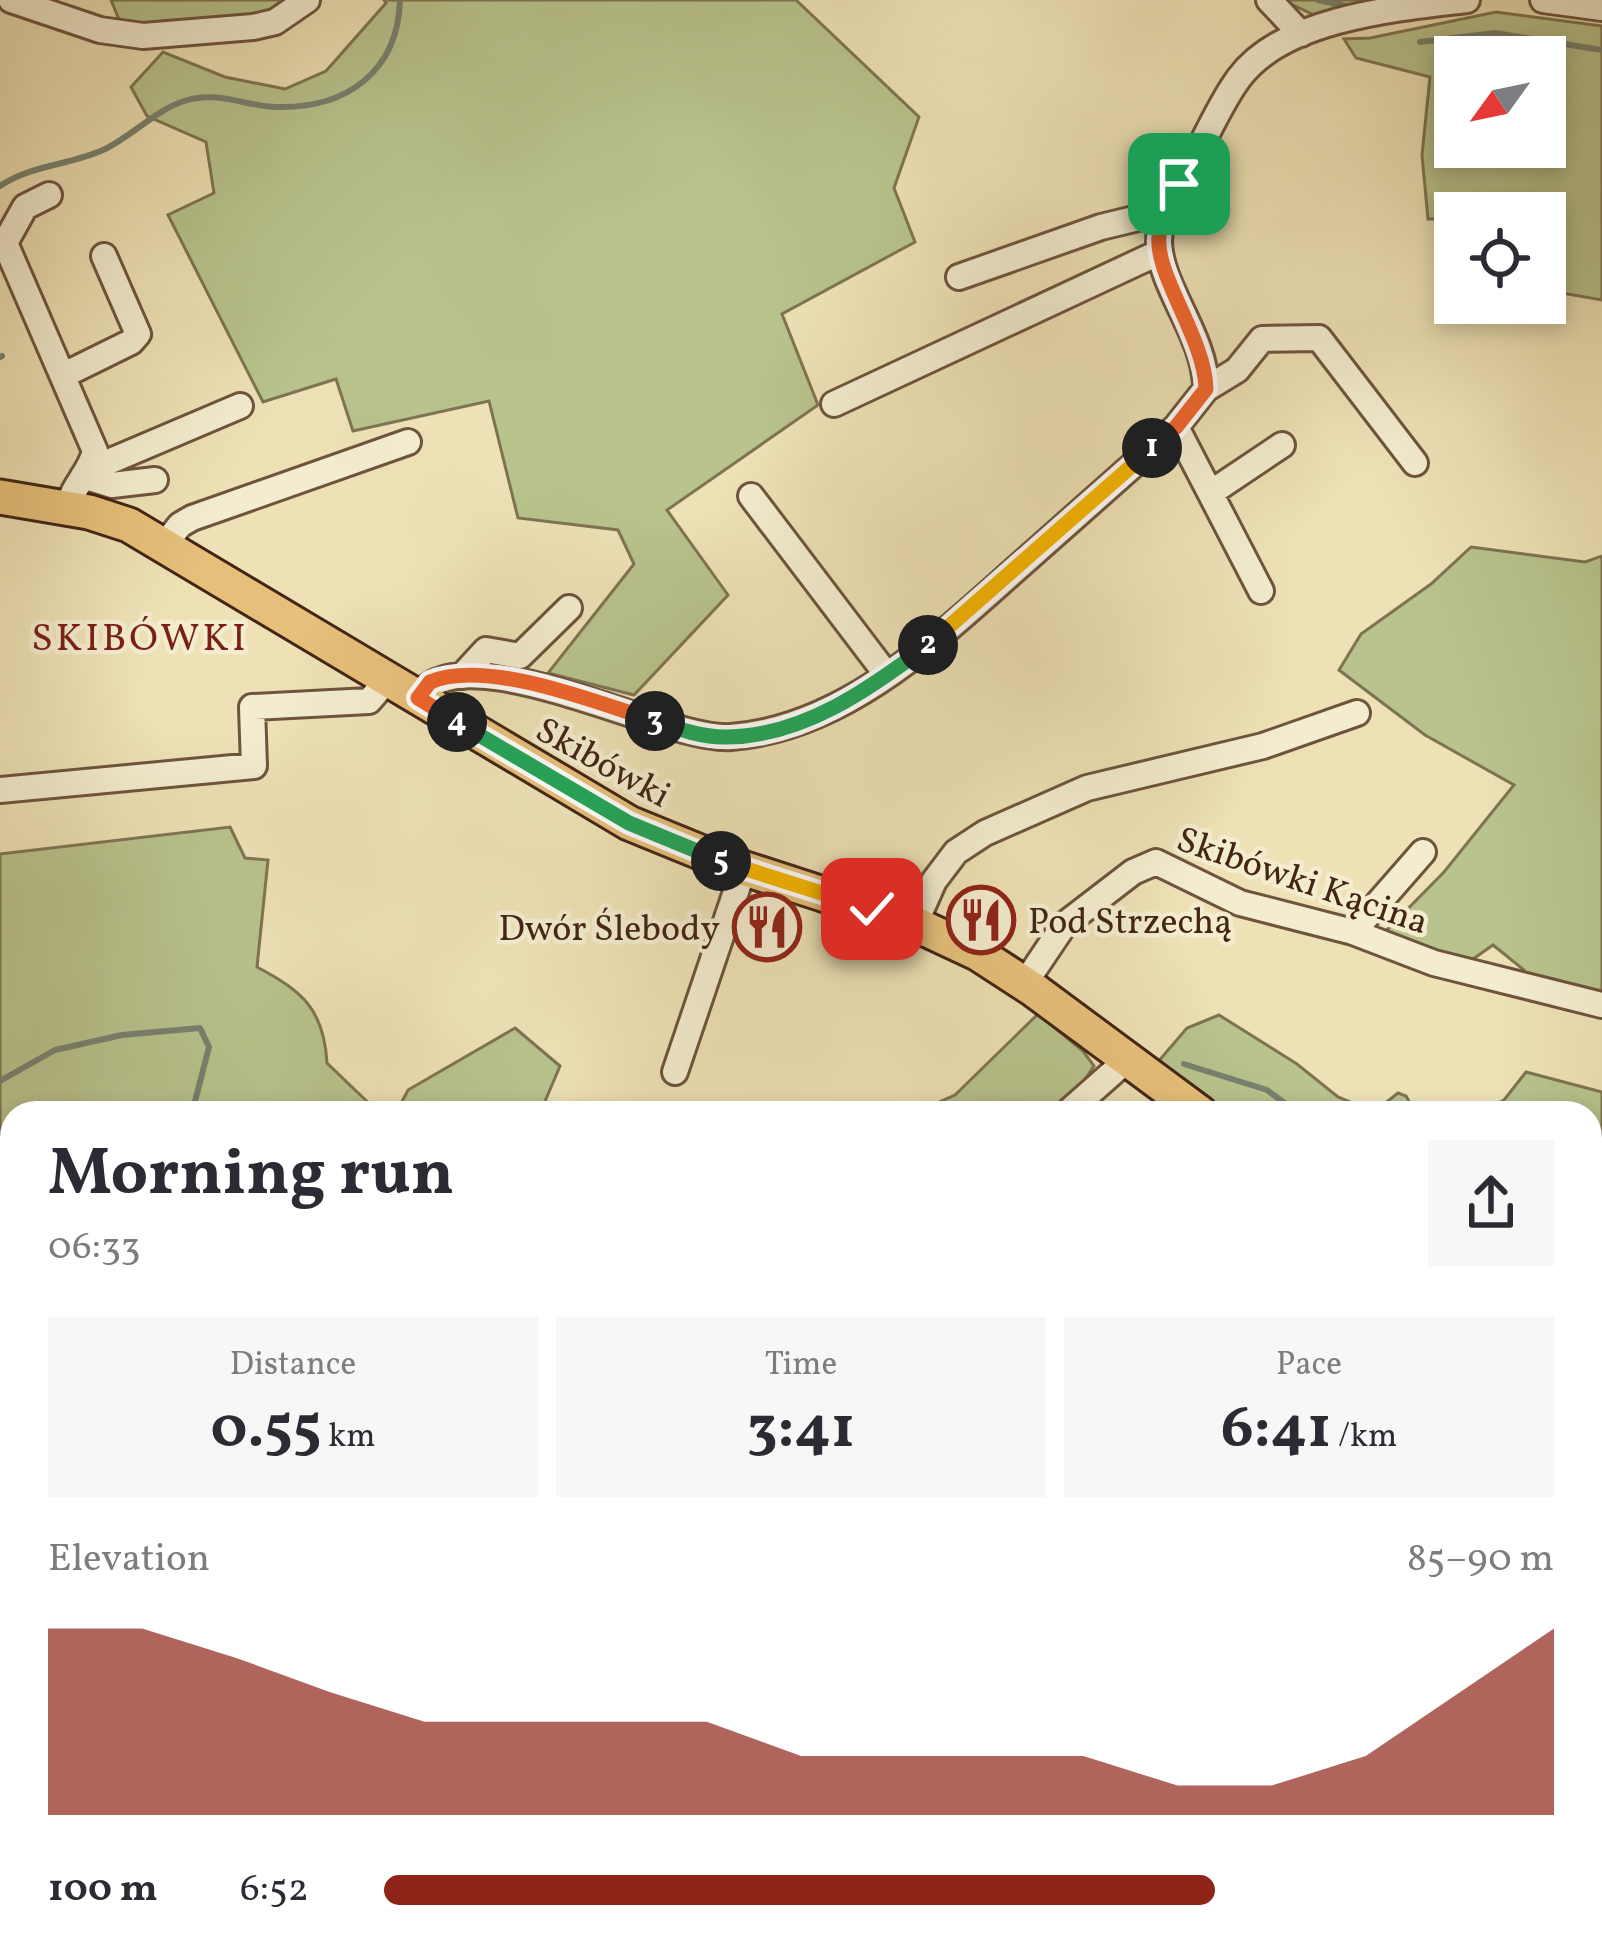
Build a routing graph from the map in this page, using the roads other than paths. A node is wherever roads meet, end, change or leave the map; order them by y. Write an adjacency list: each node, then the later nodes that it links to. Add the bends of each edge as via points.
1 (11, 0): 2 (street, via 100,30 143,35 253,27)
2 (307, 0)
3 (1269, 0): 7 (street)
4 (1467, 0): 7 (street)
5 (1543, 0): 6 (street)
6 (1602, 8)
7 (1301, 34): 9 (street, via 1269,49 1240,77)
8 (49, 195): 13 (street, via 25,207 5,243)
9 (1167, 212): 10 (street); 12 (street)
10 (1160, 252): 14 (street, via 1194,332); 15 (street)
11 (104, 256): 13 (street, via 138,334)
12 (959, 277)
13 (64, 375): 21 (street, via 94,451)
14 (1206, 389): 17 (street); 20 (street, via 1237,370 1262,340 1319,338)
15 (834, 404)
16 (240, 406): 21 (street)
17 (1176, 427): 23 (street); 31 (street)
18 (408, 442): 27 (street, via 192,518)
19 (1282, 445): 23 (street)
20 (1415, 463)
21 (85, 474): 22 (street, via 112,485); 26 (street)
22 (155, 480)
23 (1212, 492): 28 (street)
24 (751, 496): 31 (street)
25 (0, 497): 26 (main road, Skibówki)
26 (68, 508): 27 (main road, Skibówki, via 121,521)
27 (165, 544): 32 (main road, Skibówki)
28 (1261, 591)
29 (569, 608): 30 (street, via 520,656 486,650)
30 (462, 676): 31 (street, via 545,686 725,738 779,731); 33 (street, via 434,679)
31 (887, 676)
32 (388, 680): 33 (main road, Skibówki); 35 (street, via 369,701 252,707 254,766)
33 (418, 698): 37 (main road, Skibówki, via 629,823)
34 (1357, 712): 38 (street, via 1263,746 1088,788 985,832 956,852)
35 (0, 790)
36 (1424, 852): 39 (street)
37 (744, 868): 38 (main road, Skibówki); 43 (street)
38 (915, 924): 40 (main road, Skibówki)
39 (1353, 932): 40 (street, Skibówki Kącina, via 1240,903 1156,862 1064,926); 41 (street, Skibówki Kącina, via 1434,963)
40 (1024, 983): 42 (main road, Skibówki)
41 (1602, 1005)
42 (1128, 1059): 44 (street); 45 (main road, Skibówki)
43 (675, 1072)
44 (1081, 1101)
45 (1184, 1101)

